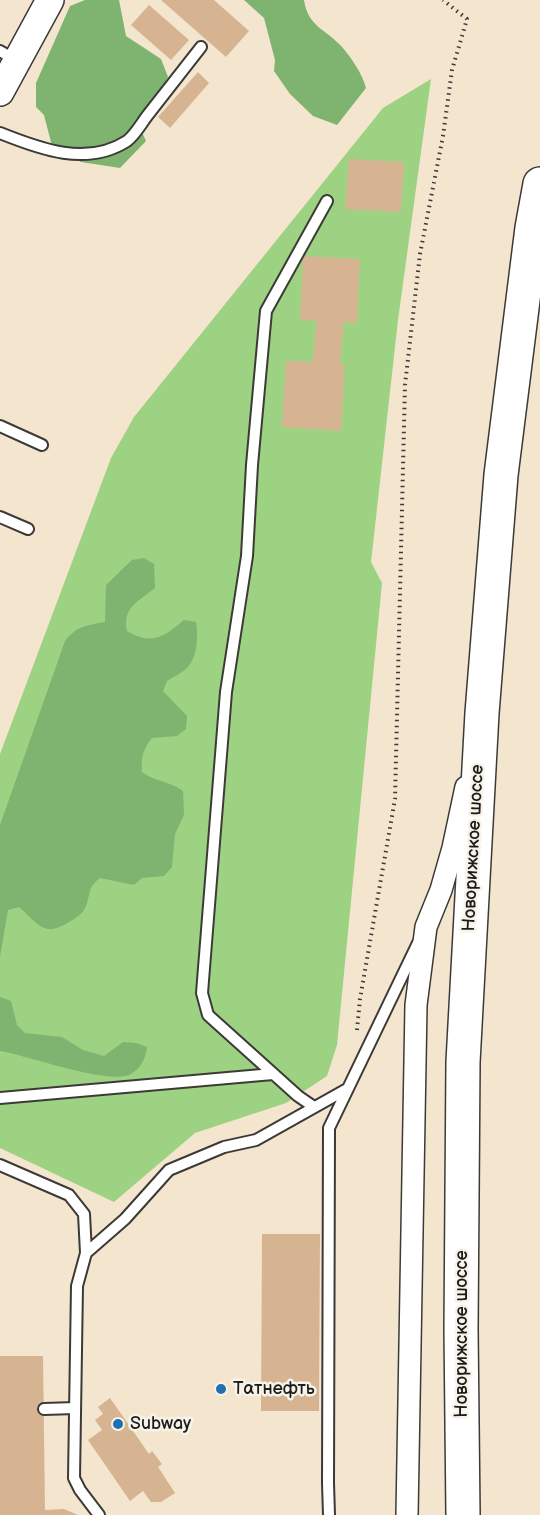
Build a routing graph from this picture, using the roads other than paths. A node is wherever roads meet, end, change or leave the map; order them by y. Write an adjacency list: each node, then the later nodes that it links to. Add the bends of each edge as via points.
1 (50, 0): 3 (street)
2 (201, 47): 5 (lane, via 129,139 112,149 84,155 63,153)
3 (9, 56): 4 (street)
4 (0, 92)
5 (0, 133)
6 (540, 184): 12 (highway, Новорижское шоссе, via 501,475)
7 (327, 201): 14 (lane, via 266,311 247,556 226,692 202,993 208,1015)
8 (0, 426): 9 (lane)
9 (42, 445)
10 (0, 517): 11 (lane)
11 (28, 529)
12 (482, 713): 13 (street, via 453,848); 25 (highway, Новорижское шоссе, via 463,1062)
13 (426, 927): 15 (lane); 24 (street, via 416,1005)
14 (273, 1074): 16 (lane); 17 (lane)
15 (347, 1089): 17 (lane); 23 (lane, via 328,1128)
16 (0, 1098)
17 (314, 1107): 19 (lane, via 256,1140 224,1147 169,1170 125,1219)
18 (0, 1165): 19 (lane, via 69,1195 84,1214)
19 (86, 1253): 20 (lane, via 77,1286)
20 (75, 1408): 21 (lane); 22 (lane, via 74,1478)
21 (44, 1409)
22 (99, 1515)
23 (330, 1515)
24 (407, 1515)
25 (463, 1515)

